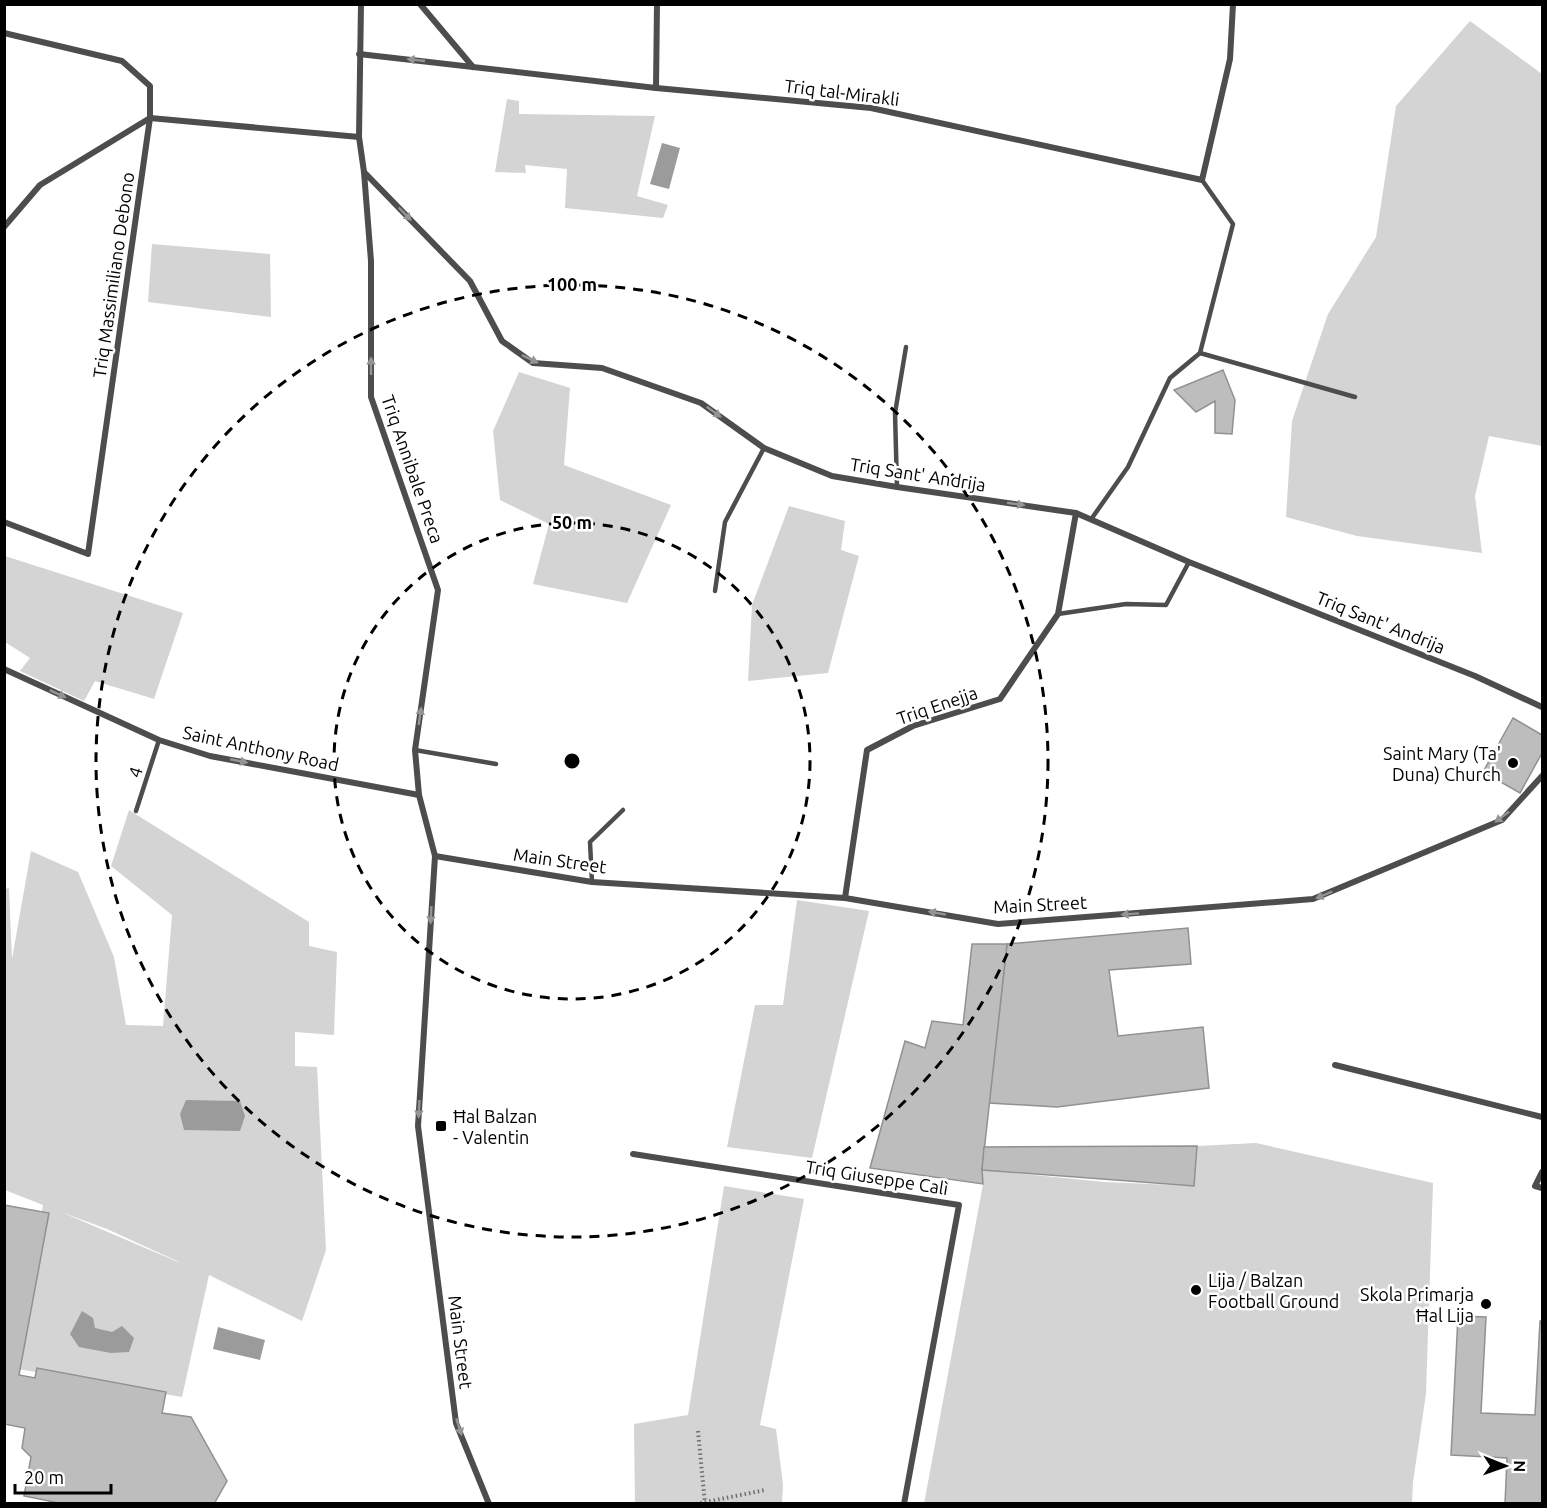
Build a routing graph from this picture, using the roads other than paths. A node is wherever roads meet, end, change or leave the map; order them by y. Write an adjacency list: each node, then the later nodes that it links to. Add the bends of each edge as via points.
1 (361, 4): 6 (street, Triq Annibale Preca)
2 (420, 4): 7 (street)
3 (657, 4): 8 (street)
4 (1233, 4): 12 (street, via 1230,59)
5 (4, 33): 9 (street, via 122,61 150,86)
6 (359, 54): 7 (street, Triq tal-Mirakli, one-way to 6); 10 (street, Triq Annibale Preca)
7 (473, 67): 8 (street, Triq tal-Mirakli)
8 (656, 88): 12 (street, Triq tal-Mirakli, via 871,108)
9 (150, 118): 10 (street); 13 (street, via 40,185); 21 (street, Triq Massimiliano Debono, via 88,554)
10 (359, 137): 11 (street, Triq Annibale Preca)
11 (364, 172): 17 (street, Triq Sant' Andrija, one-way to 17, via 470,281 509,347 533,363 602,368 701,403); 28 (street, Triq Annibale Preca, one-way to 11, via 438,590 371,398 371,261)
12 (1202, 180): 15 (lane, via 1233,224)
13 (4, 227)
14 (906, 347): 18 (lane, via 895,413)
15 (1200, 353): 16 (lane); 20 (lane, via 1170,378 1128,466)
16 (1355, 397)
17 (764, 448): 18 (street, Triq Sant' Andrija, via 832,476); 23 (lane, via 725,522)
18 (897, 487): 19 (street, Triq Sant' Andrija, one-way to 19)
19 (1076, 513): 20 (street, Triq Sant' Andrija); 24 (street, Triq Enejja)
20 (1092, 518): 22 (street, Triq Sant' Andrija)
21 (4, 522)
22 (1189, 562): 24 (lane, via 1166,605 1126,604); 26 (street, Triq Sant' Andrija, via 1475,676)
23 (715, 591)
24 (1058, 614): 36 (street, Triq Enejja, via 1000,699 913,726 867,750)
25 (4, 669): 27 (street, Saint Anthony Road, one-way to 27)
26 (1542, 707)
27 (159, 740): 31 (street, Saint Anthony Road, one-way to 31, via 210,756); 33 (lane, 4)
28 (415, 750): 29 (lane); 31 (street, Triq Annibale Preca)
29 (496, 764)
30 (1542, 776): 36 (street, Main Street, one-way to 36, via 1502,820 1313,899 998,924)
31 (419, 795): 34 (street, Main Street)
32 (623, 810): 35 (lane, via 590,842)
33 (136, 811)
34 (435, 856): 35 (street, Main Street); 42 (street, Main Street, one-way to 42, via 418,1126 456,1423)
35 (592, 882): 36 (street, Main Street)
36 (844, 898)
37 (1335, 1065): 38 (street)
38 (1542, 1117)
39 (633, 1154): 43 (street, Triq Giuseppe Calì, via 959,1205)
40 (1542, 1172): 41 (street, via 1535,1186)
41 (1542, 1188)
42 (489, 1503)
43 (903, 1503)

